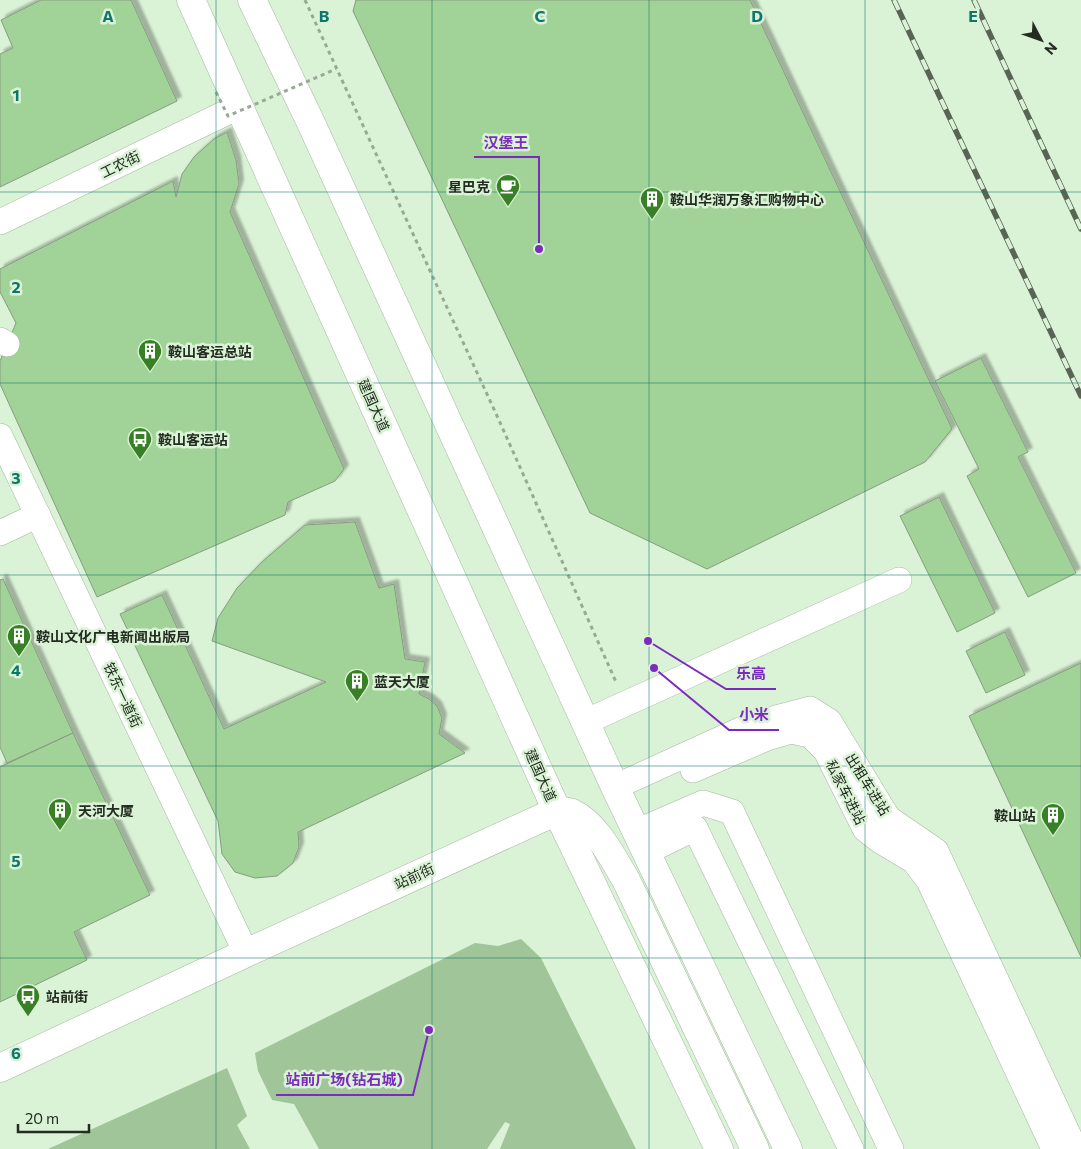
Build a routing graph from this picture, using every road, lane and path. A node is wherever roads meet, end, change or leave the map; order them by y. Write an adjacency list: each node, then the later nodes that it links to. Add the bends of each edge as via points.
1 (191, 0): 5 (main road, 建国大道)
2 (252, 0): 13 (main road)
3 (305, 0): 4 (path)
4 (336, 69): 5 (path, bridge, via 228,116); 12 (path)
5 (230, 98): 6 (street, 工农街); 7 (street, 工农街); 15 (main road, 建国大道)
6 (0, 210)
7 (0, 222)
8 (0, 436): 9 (street, 铁东一道街)
9 (38, 515): 10 (street); 17 (street, 铁东一道街)
10 (0, 533)
11 (899, 580): 12 (street)
12 (626, 703): 13 (street)
13 (585, 722): 14 (main road)
14 (619, 794): 16 (main road); 24 (street, 私家车进站, via 767,738 791,731 810,735 826,751 865,829 914,861 928,881); 25 (street, 出租车进站, via 754,724 810,709 829,721 888,818 936,851)
15 (557, 811): 17 (main road, 站前街); 19 (main road, 建国大道); 20 (main road, via 571,812 584,821 607,847)
16 (641, 842): 21 (main road); 22 (street, via 695,828); 23 (street, via 704,803 732,812)
17 (246, 953): 18 (main road, 站前街)
18 (0, 1068)
19 (719, 1149)
20 (756, 1149)
21 (788, 1149)
22 (851, 1149)
23 (891, 1149)
24 (1054, 1149)
25 (1075, 1149)

